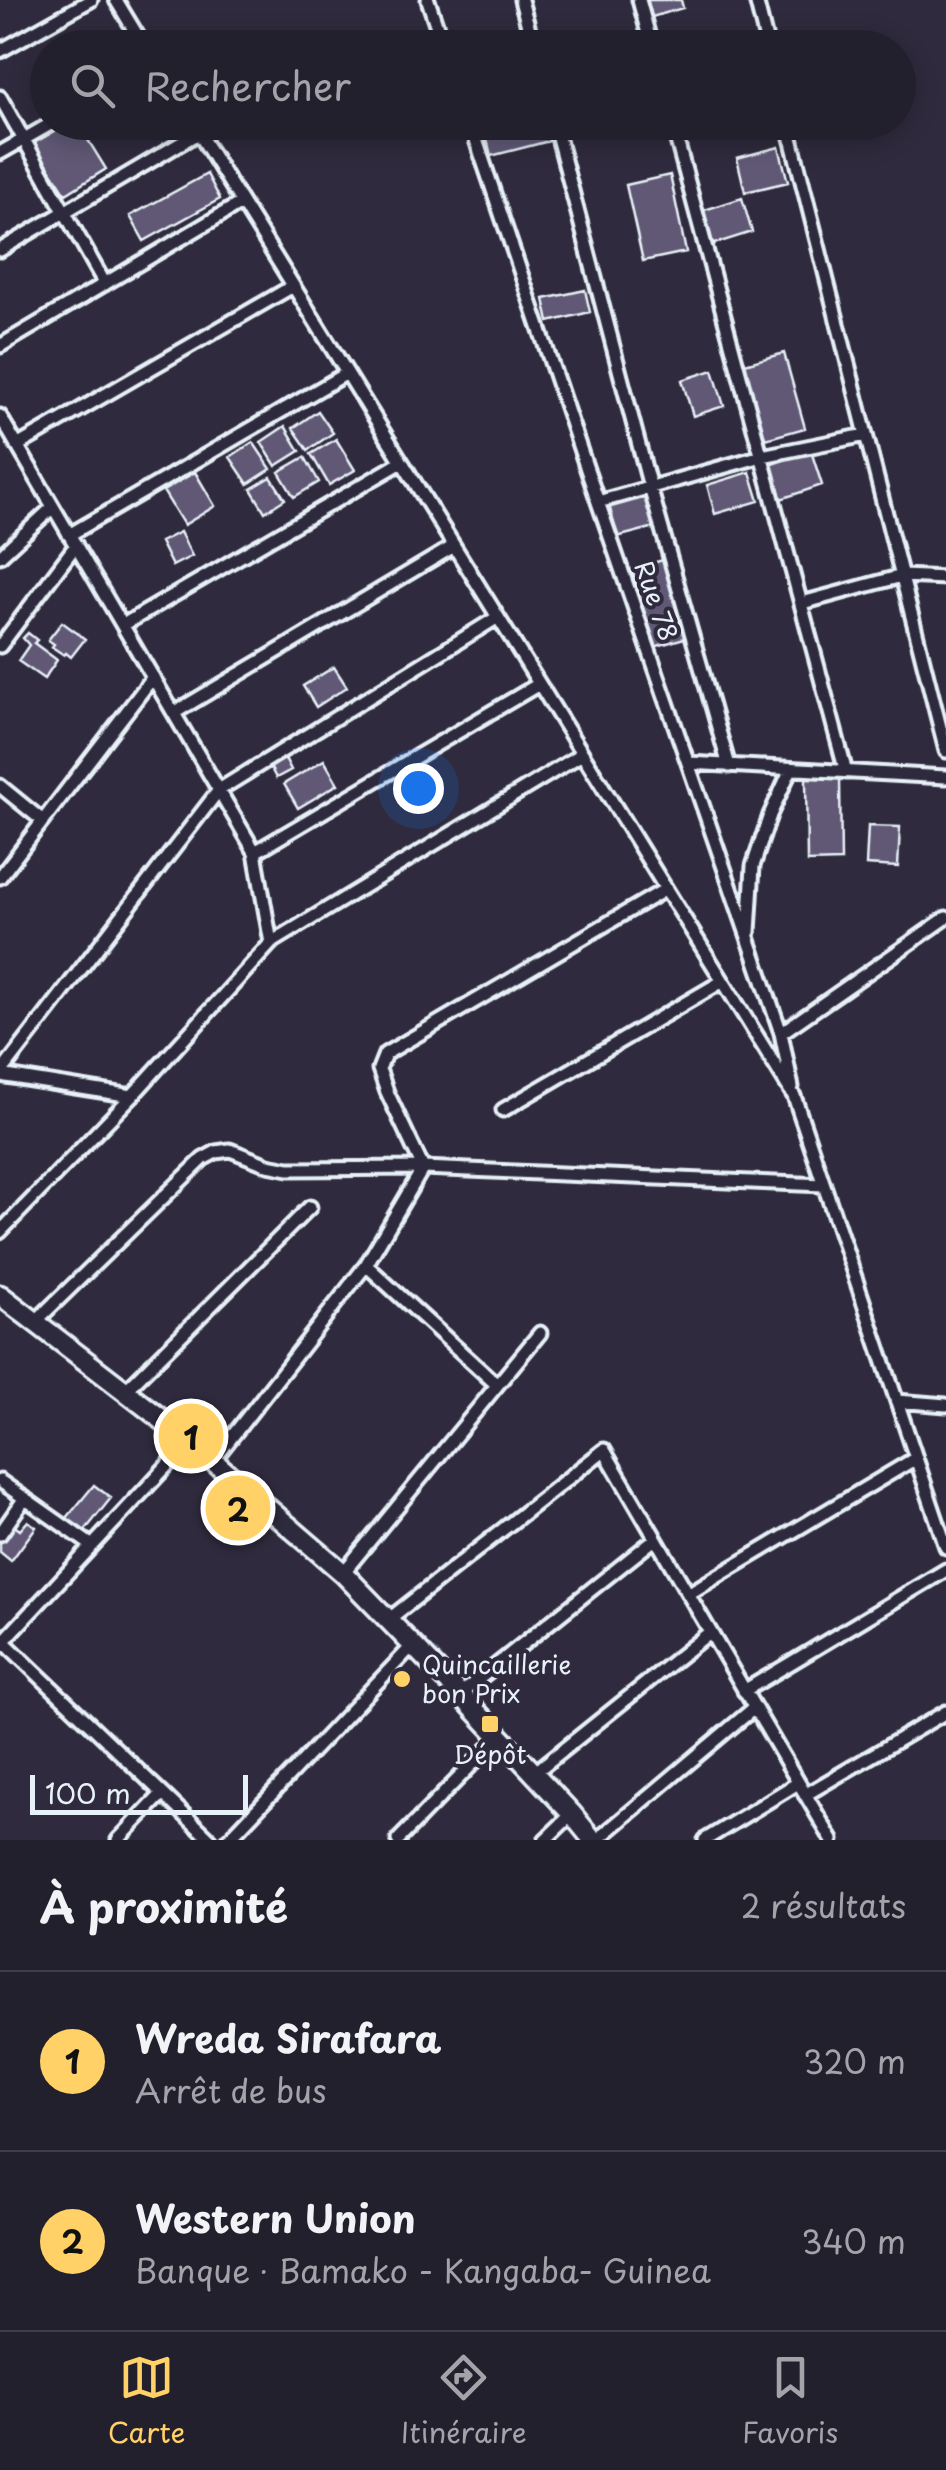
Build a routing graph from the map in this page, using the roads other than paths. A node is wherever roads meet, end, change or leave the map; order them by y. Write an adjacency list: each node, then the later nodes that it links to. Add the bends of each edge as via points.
1 (91, 0): 7 (street)
2 (116, 0): 8 (street)
3 (428, 0): 9 (street)
4 (522, 0): 10 (street)
5 (639, 0): 11 (street)
6 (756, 0): 12 (street)
7 (38, 30)
8 (134, 30)
9 (438, 30)
10 (530, 30)
11 (647, 30)
12 (764, 30)
13 (30, 35): 14 (street)
14 (0, 52)
15 (0, 97): 17 (street)
16 (30, 136): 17 (street)
17 (24, 140): 24 (street); 26 (street)
18 (176, 140): 26 (street)
19 (203, 140): 25 (street)
20 (476, 140): 38 (street, Rue 78)
21 (559, 140): 37 (street)
22 (677, 140): 35 (street)
23 (792, 140): 33 (street)
24 (0, 153)
25 (242, 203): 28 (street); 29 (street)
26 (65, 212): 27 (street); 28 (street)
27 (0, 250)
28 (106, 284): 30 (street)
29 (292, 286): 31 (street); 34 (street)
30 (0, 346)
31 (347, 373): 36 (street); 40 (street)
32 (0, 416): 34 (street)
33 (866, 435): 35 (street); 43 (street)
34 (17, 446): 39 (street)
35 (762, 456): 37 (street); 45 (street)
36 (402, 462): 41 (street); 47 (street)
37 (650, 487): 38 (street); 55 (street)
38 (598, 502): 54 (street, Rue 78)
39 (53, 507): 40 (street); 42 (street)
40 (73, 540): 47 (street); 48 (street)
41 (454, 546): 46 (street); 51 (street)
42 (0, 556)
43 (902, 576): 44 (street); 45 (street); 52 (street)
44 (946, 578)
45 (802, 603): 57 (street)
46 (498, 617): 50 (street); 60 (street)
47 (122, 626): 49 (street)
48 (0, 646)
49 (153, 677): 51 (street); 61 (street)
50 (540, 684): 53 (street); 62 (street)
51 (174, 713): 60 (street)
52 (946, 751)
53 (582, 754): 64 (street); 67 (street)
54 (689, 764): 55 (street); 66 (street, Rue 78)
55 (729, 766): 56 (street)
56 (791, 769): 57 (street); 66 (street, via 754,866)
57 (846, 772): 58 (street)
58 (946, 777)
59 (0, 786): 61 (street)
60 (218, 790): 62 (street); 70 (street)
61 (43, 820): 63 (street)
62 (255, 852): 67 (street)
63 (0, 877)
64 (666, 889): 68 (street); 74 (street, via 385,1054 379,1069 386,1092)
65 (946, 918): 69 (street)
66 (748, 937): 69 (street, Rue 78)
67 (271, 943): 71 (street)
68 (723, 980): 72 (street); 73 (street)
69 (781, 1033): 72 (street, Rue 78)
70 (0, 1075): 71 (street)
71 (132, 1096): 77 (street)
72 (794, 1096): 75 (street)
73 (503, 1110)
74 (423, 1168): 75 (street); 78 (street); 80 (street, via 290,1169 230,1150 216,1152)
75 (824, 1185): 84 (street)
76 (310, 1207): 83 (street)
77 (0, 1232)
78 (366, 1265): 82 (street); 88 (street)
79 (0, 1296): 80 (main road)
80 (35, 1322): 83 (main road)
81 (540, 1333): 82 (street)
82 (497, 1385): 96 (street)
83 (125, 1391): 86 (main road)
84 (897, 1402): 85 (street); 87 (street)
85 (946, 1405)
86 (190, 1441): 88 (main road); 93 (street)
87 (916, 1458): 94 (street); 97 (street)
88 (213, 1461): 96 (main road)
89 (0, 1481): 90 (street)
90 (24, 1498): 91 (street); 93 (street)
91 (0, 1534)
92 (655, 1539): 97 (street); 98 (street, via 604,1450); 105 (street)
93 (92, 1545): 100 (street)
94 (946, 1547)
95 (946, 1570): 104 (street)
96 (343, 1573): 98 (main road)
97 (688, 1594): 101 (street)
98 (388, 1620): 103 (main road)
99 (0, 1622): 100 (street)
100 (13, 1631): 102 (street)
101 (710, 1632): 104 (street); 109 (street)
102 (2, 1643): 111 (street)
103 (413, 1645): 105 (main road); 116 (street)
104 (744, 1691): 106 (street)
105 (460, 1694): 108 (main road)
106 (754, 1708): 110 (street); 119 (street)
107 (946, 1712): 112 (street)
108 (499, 1736): 109 (main road); 117 (street)
109 (534, 1774): 113 (main road)
110 (798, 1783): 112 (street); 120 (street)
111 (162, 1794): 114 (street); 115 (street)
112 (805, 1795): 121 (street)
113 (572, 1814): 118 (street); 119 (main road)
114 (118, 1840)
115 (211, 1840)
116 (228, 1840)
117 (398, 1840)
118 (546, 1840)
119 (595, 1840)
120 (706, 1840)
121 (832, 1840)

